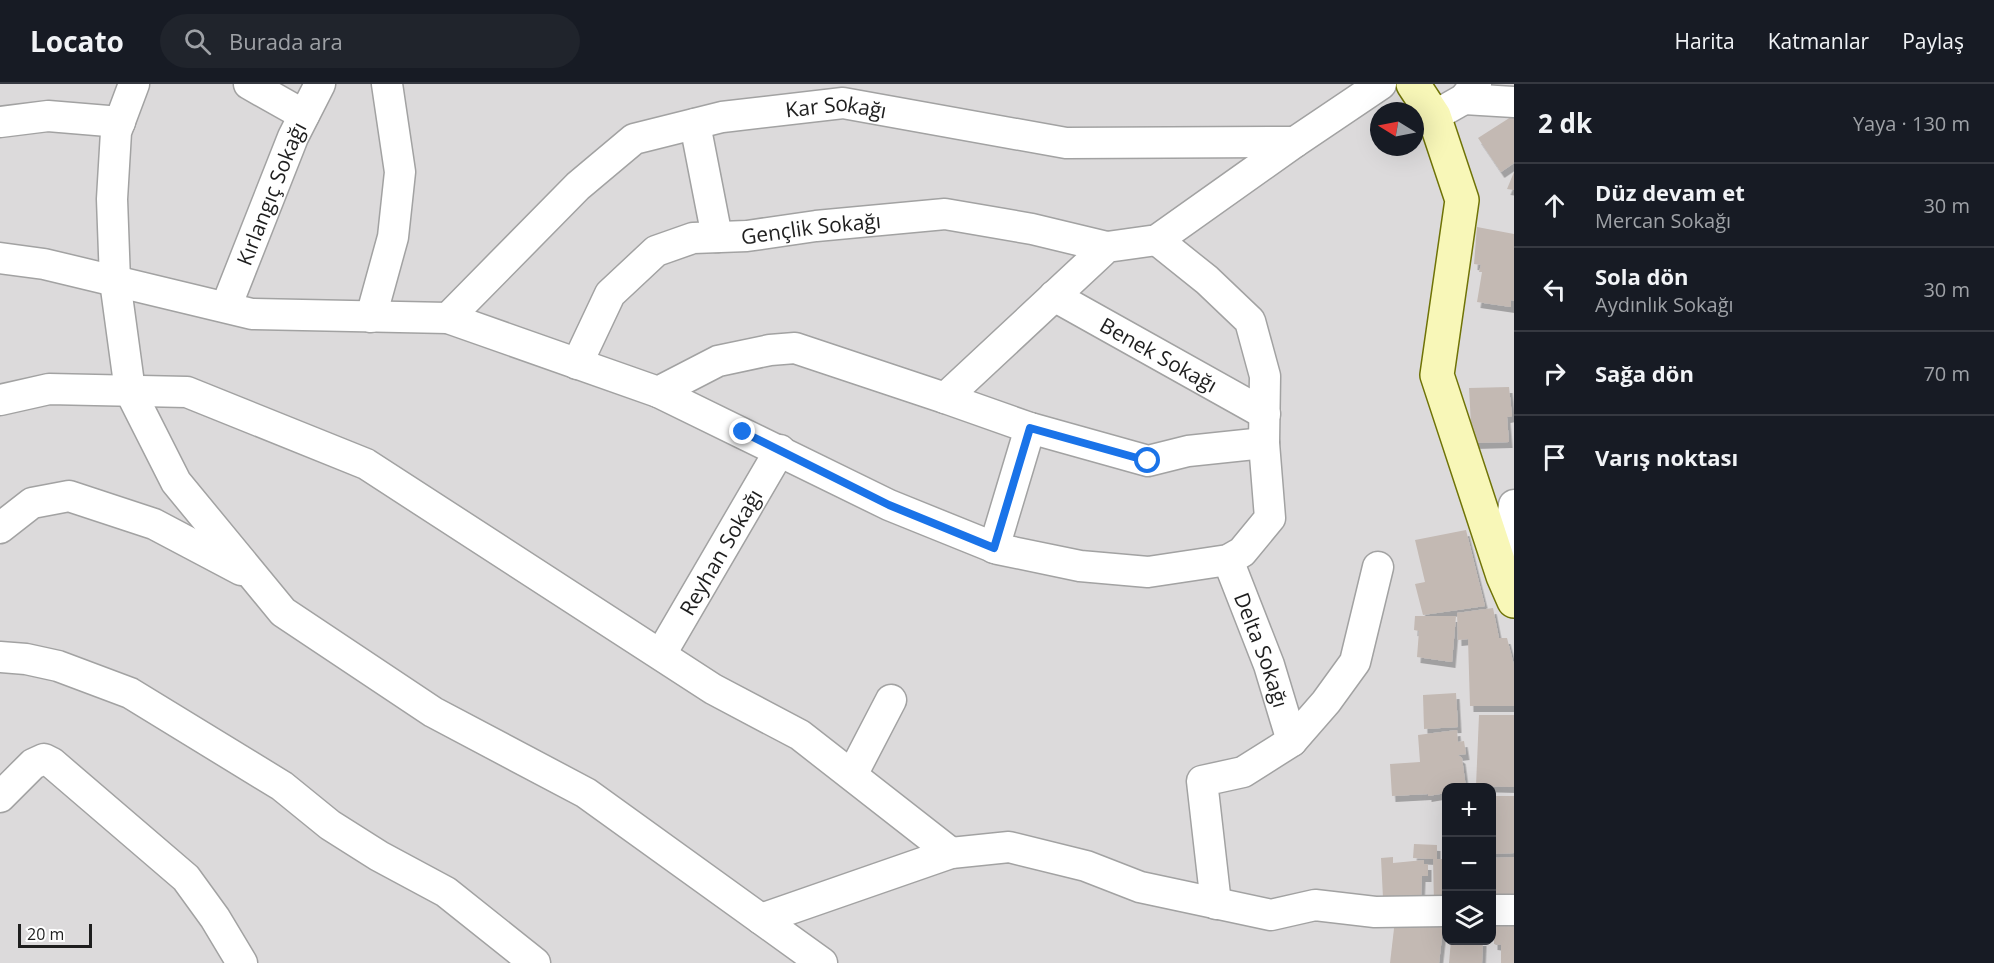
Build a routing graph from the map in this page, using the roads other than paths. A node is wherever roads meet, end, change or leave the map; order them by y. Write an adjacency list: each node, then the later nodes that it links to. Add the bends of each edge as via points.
1 (134, 84): 12 (street)
2 (249, 84): 9 (street)
3 (320, 84): 9 (street, Kırlangıç Sokağı)
4 (387, 84): 22 (street, via 400,172 393,237)
5 (1381, 84): 14 (street)
6 (1413, 84): 10 (main road)
7 (1470, 91): 8 (street); 10 (street)
8 (1514, 102)
9 (304, 115): 21 (street, Kırlangıç Sokağı)
10 (1434, 116): 38 (main road, via 1462,200 1437,375)
11 (0, 122): 12 (street, via 48,116)
12 (120, 122): 19 (street, via 112,200)
13 (695, 124): 14 (street, Kar Sokağı, via 722,117 843,103 1066,142); 15 (street); 23 (street, Kar Sokağı, via 634,139 578,186)
14 (1295, 142): 16 (street)
15 (717, 237): 17 (street, Gençlik Sokağı, via 945,214); 24 (street, Gençlik Sokağı, via 693,238 656,251 610,294)
16 (1157, 240): 17 (street); 30 (street, via 1208,280 1250,321 1265,376)
17 (1107, 247): 20 (street)
18 (0, 258): 19 (street)
19 (115, 280): 21 (street); 25 (street)
20 (1054, 296): 27 (street); 30 (street, Benek Sokağı)
21 (226, 308): 22 (street, via 252,314)
22 (371, 317): 23 (street)
23 (448, 318): 24 (street)
24 (577, 364): 26 (street)
25 (129, 391): 28 (street, via 49,389); 37 (street, via 176,482); 39 (street, via 187,392 366,464)
26 (658, 392): 27 (street, via 718,361 795,348); 31 (street)
27 (945, 398): 29 (street)
28 (0, 400)
29 (1030, 428): 30 (street, via 1148,461); 34 (street)
30 (1265, 428): 35 (street, via 1270,518 1242,552)
31 (780, 450): 34 (street, via 889,505); 39 (street, Reyhan Sokağı)
32 (1514, 506): 38 (street)
33 (0, 528): 37 (street, via 32,503 69,496 154,524)
34 (994, 548): 35 (street, via 1080,566 1149,572)
35 (1228, 560): 42 (street, Delta Sokağı, via 1269,665)
36 (1378, 567): 42 (street, via 1355,662)
37 (254, 577): 50 (street, via 283,612 433,712 586,793)
38 (1508, 589)
39 (660, 654): 43 (street, via 713,689 800,735)
40 (0, 657): 52 (street, via 58,666 130,693 282,786 330,825 379,856 446,892)
41 (891, 700): 43 (street)
42 (1292, 741): 46 (street, via 1243,772 1202,780)
43 (852, 775): 45 (street)
44 (0, 797): 51 (street, via 33,764 44,759 52,763 186,878)
45 (951, 853): 46 (street, via 1009,847 1086,866 1140,887); 50 (street)
46 (1216, 904): 49 (street, via 1271,915 1316,905 1375,912)
47 (1496, 910): 48 (street)
48 (1514, 910)
49 (1442, 911)
50 (761, 919): 53 (street)
51 (242, 963)
52 (535, 963)
53 (822, 963)

